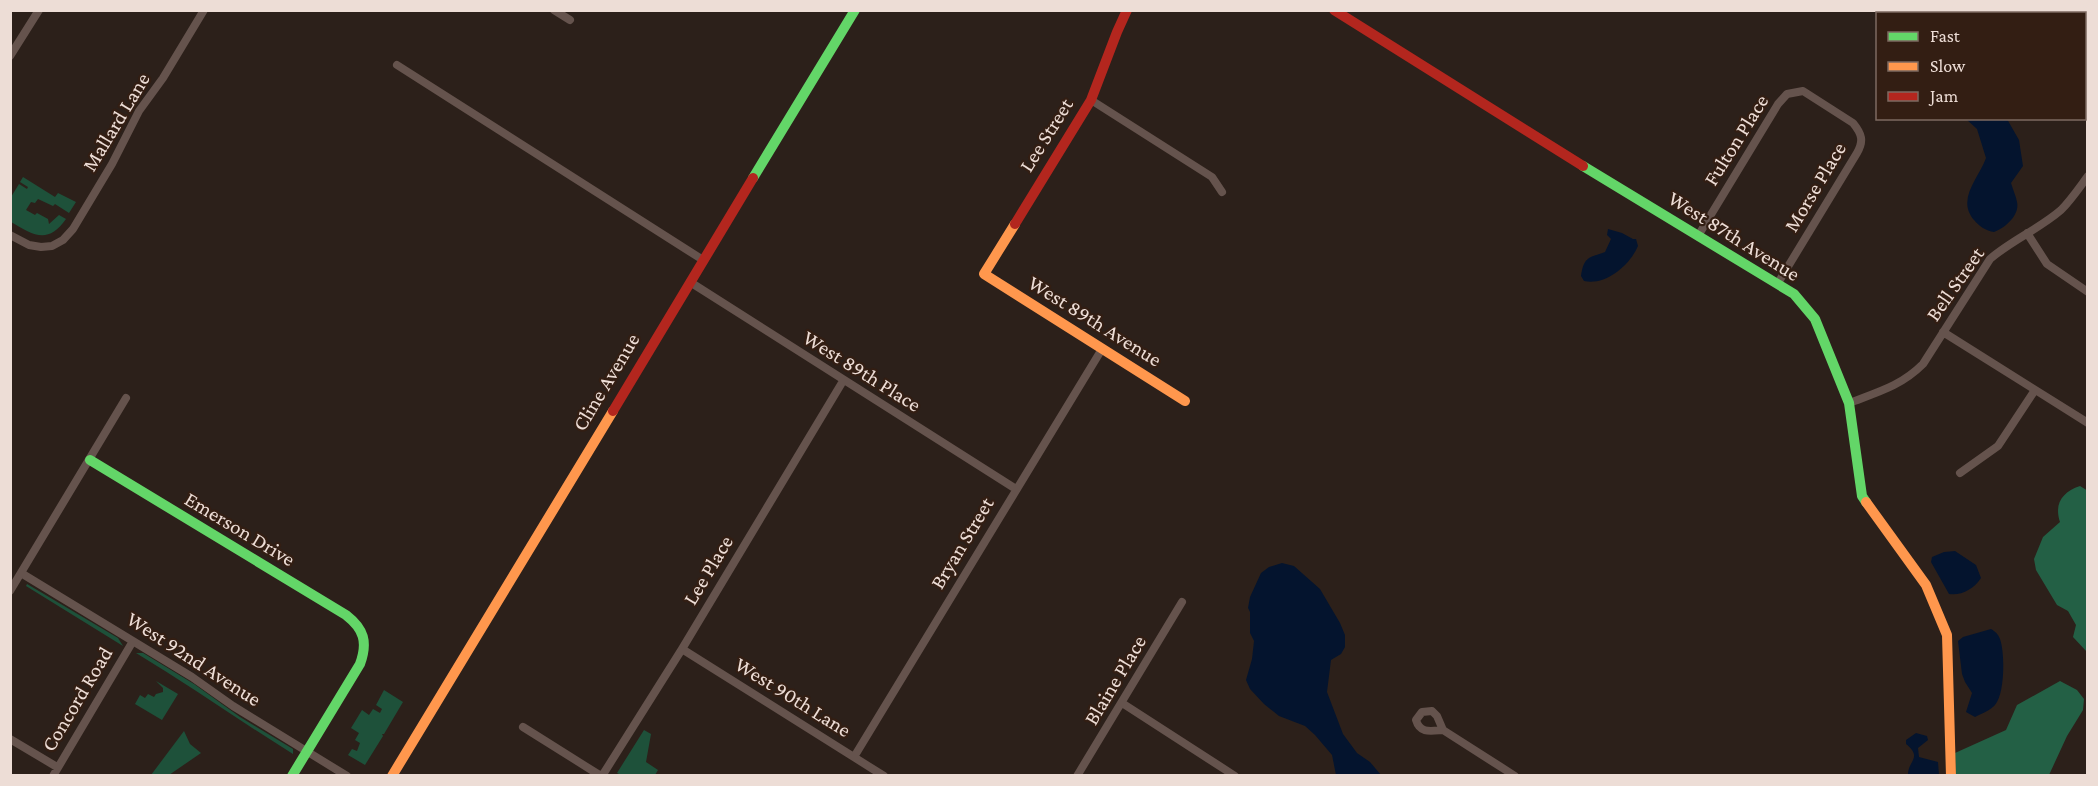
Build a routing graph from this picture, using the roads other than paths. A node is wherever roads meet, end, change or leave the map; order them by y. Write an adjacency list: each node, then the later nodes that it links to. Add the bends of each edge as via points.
1 (39, 10): 8 (street)
2 (204, 10): 15 (street, Mallard Lane, via 63,240 40,247)
3 (554, 10): 7 (street)
4 (855, 10): 17 (street, Cline Avenue)
5 (1127, 10): 10 (street, Lee Street)
6 (1334, 10): 16 (street, West 87th Avenue)
7 (570, 21)
8 (10, 56)
9 (397, 65): 17 (street)
10 (1091, 100): 13 (street, via 1212,177); 18 (street, Lee Street)
11 (1862, 140): 16 (street, Fulton Place, via 1853,123 1803,92 1787,94); 20 (street, Morse Place)
12 (2088, 176): 14 (street, Bell Street, via 2061,209)
13 (1222, 192)
14 (2027, 233): 21 (street, via 2048,264); 22 (street, Bell Street, via 1990,259)
15 (10, 235)
16 (1698, 236): 20 (street, West 87th Avenue)
17 (703, 260): 19 (street, Cline Avenue)
18 (984, 274): 23 (street, West 89th Avenue)
19 (690, 282): 24 (street, West 89th Place); 48 (street, Cline Avenue)
20 (1778, 283): 28 (street, West 87th Avenue, via 1794,294 1815,319)
21 (2088, 292)
22 (1943, 332): 25 (street); 28 (street, Bell Street, via 1912,375 1895,386)
23 (1102, 349): 27 (street, West 89th Avenue); 32 (street, Bryan Street)
24 (843, 381): 32 (street, West 89th Place); 37 (street, Lee Place)
25 (2035, 390): 29 (street); 31 (street, via 1998,446)
26 (126, 398): 30 (street)
27 (1185, 401)
28 (1849, 403): 54 (street, West 87th Avenue, via 1862,496 1926,585 1947,635)
29 (2088, 423)
30 (90, 460): 33 (street); 42 (street, Emerson Drive, via 356,622 365,637 360,664)
31 (1960, 473)
32 (1016, 489): 43 (street, Bryan Street)
33 (21, 573): 34 (street); 36 (street, West 92nd Avenue)
34 (10, 591)
35 (1182, 602): 38 (street, Blaine Place)
36 (133, 641): 42 (street, West 92nd Avenue); 44 (street, Concord Road)
37 (682, 649): 43 (street, West 90th Lane); 49 (street, Lee Place)
38 (1122, 703): 51 (street, Blaine Place); 52 (street)
39 (523, 727): 49 (street)
40 (1443, 730): 53 (street)
41 (10, 739): 44 (street)
42 (307, 751): 46 (street); 47 (street, West 92nd Avenue)
43 (854, 757): 50 (street, West 90th Lane)
44 (57, 767): 45 (street, Concord Road)
45 (53, 776)
46 (292, 776)
47 (347, 776)
48 (392, 776)
49 (602, 776)
50 (884, 776)
51 (1077, 776)
52 (1235, 776)
53 (1515, 776)
54 (1952, 776)

